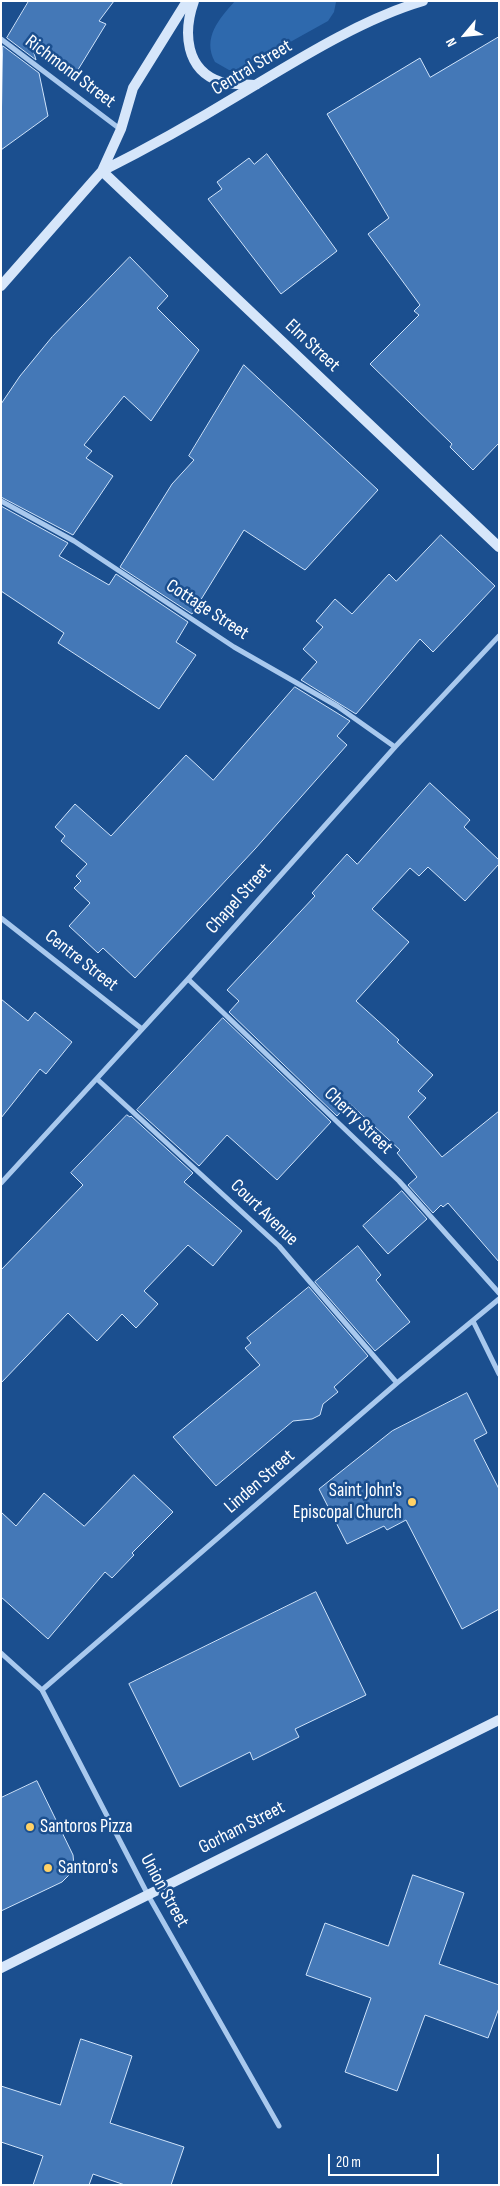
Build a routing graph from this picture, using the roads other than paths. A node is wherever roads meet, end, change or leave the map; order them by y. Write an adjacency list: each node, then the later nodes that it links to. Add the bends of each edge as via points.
1 (188, 1): 7 (street, Central Street, via 133,88)
2 (194, 1): 6 (street, via 187,36 192,58 207,75 222,82)
3 (422, 1): 4 (street, Central Street)
4 (393, 5): 6 (street, Central Street)
5 (1, 39): 7 (street, Richmond Street)
6 (256, 85): 8 (street, Central Street, via 174,134)
7 (121, 130): 8 (street, Central Street)
8 (102, 171): 9 (street, Central Street); 11 (street, Elm Street)
9 (1, 286)
10 (1, 501): 13 (street, Cottage Street, via 74,541 234,647 337,706)
11 (499, 547)
12 (499, 636): 13 (street, Chapel Street)
13 (395, 747): 15 (street, Chapel Street)
14 (1, 918): 16 (street, Centre Street)
15 (188, 979): 16 (street, Chapel Street); 19 (street, Cherry Street, via 400,1181)
16 (142, 1029): 17 (street, Chapel Street)
17 (96, 1078): 18 (street, Chapel Street); 23 (street, Court Avenue, via 279,1246)
18 (1, 1183)
19 (499, 1293)
20 (499, 1298): 21 (street, Linden Street)
21 (473, 1321): 22 (street); 23 (street, Linden Street)
22 (499, 1374)
23 (398, 1383): 25 (street, Linden Street)
24 (1, 1653): 25 (street, Union Street)
25 (42, 1690): 27 (street, Union Street)
26 (499, 1720): 27 (street, Gorham Street)
27 (148, 1895): 28 (street, Gorham Street); 29 (street, Union Street)
28 (1, 1966)
29 (279, 2126)

